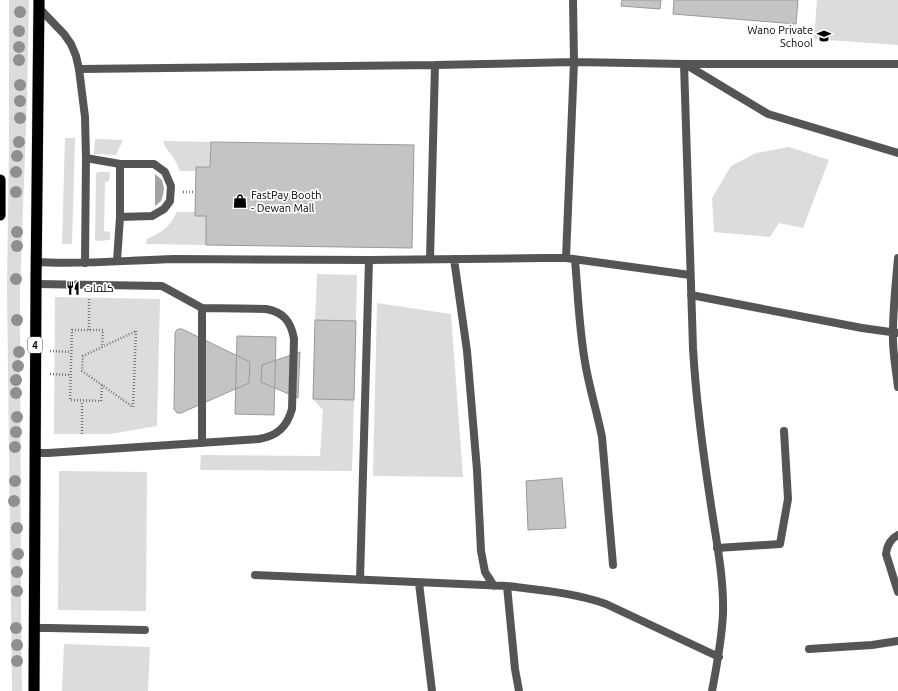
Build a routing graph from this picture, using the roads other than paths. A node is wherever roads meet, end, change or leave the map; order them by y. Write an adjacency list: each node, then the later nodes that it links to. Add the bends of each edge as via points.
1 (573, 0): 3 (street)
2 (39, 4): 7 (street, via 71,44); 22 (highway, 4)
3 (574, 62): 4 (street); 6 (street); 15 (street)
4 (684, 64): 5 (street); 8 (street, via 768,114); 24 (street)
5 (898, 64)
6 (435, 65): 7 (street); 17 (street)
7 (78, 69): 9 (street, via 85,117)
8 (898, 153)
9 (86, 158): 10 (street); 23 (street)
10 (120, 164): 14 (street); 14 (street, via 154,164 165,172 171,186 170,201 164,209 152,216)
11 (0, 180): 12 (highway)
12 (0, 197): 13 (highway)
13 (0, 215)
14 (120, 217): 21 (street)
15 (566, 258): 18 (street); 20 (street)
16 (898, 258): 28 (street, via 893,314)
17 (430, 259): 18 (street); 19 (street)
18 (454, 259): 39 (street, via 467,351 481,550 485,572)
19 (369, 260): 21 (street); 37 (street)
20 (575, 260): 24 (street); 35 (street, via 585,362 602,437)
21 (117, 261): 23 (street)
22 (36, 262): 23 (street); 25 (highway, 4)
23 (85, 263)
24 (690, 275): 26 (street)
25 (36, 284): 27 (street, via 162,286); 32 (highway, 4)
26 (691, 295): 28 (street); 34 (street, via 692,348 698,415)
27 (202, 308): 31 (street); 31 (street, via 273,310 286,318 294,339 292,409 281,430 267,438)
28 (895, 333): 29 (street, via 893,345)
29 (898, 387)
30 (784, 431): 34 (street, via 788,499 780,544)
31 (202, 443): 32 (street)
32 (35, 453): 42 (highway, 4)
33 (898, 534): 41 (street, via 890,541 886,554)
34 (717, 548): 46 (street, via 723,613)
35 (613, 565)
36 (255, 575): 37 (street)
37 (360, 580): 38 (street)
38 (419, 583): 39 (street); 48 (street)
39 (494, 586): 40 (street)
40 (507, 586): 46 (street, via 594,599); 49 (street)
41 (898, 592)
42 (35, 628): 43 (street); 47 (highway, 4)
43 (145, 630)
44 (898, 641): 45 (street)
45 (809, 649)
46 (719, 656): 50 (street)
47 (34, 691)
48 (432, 691)
49 (519, 691)
50 (712, 691)

